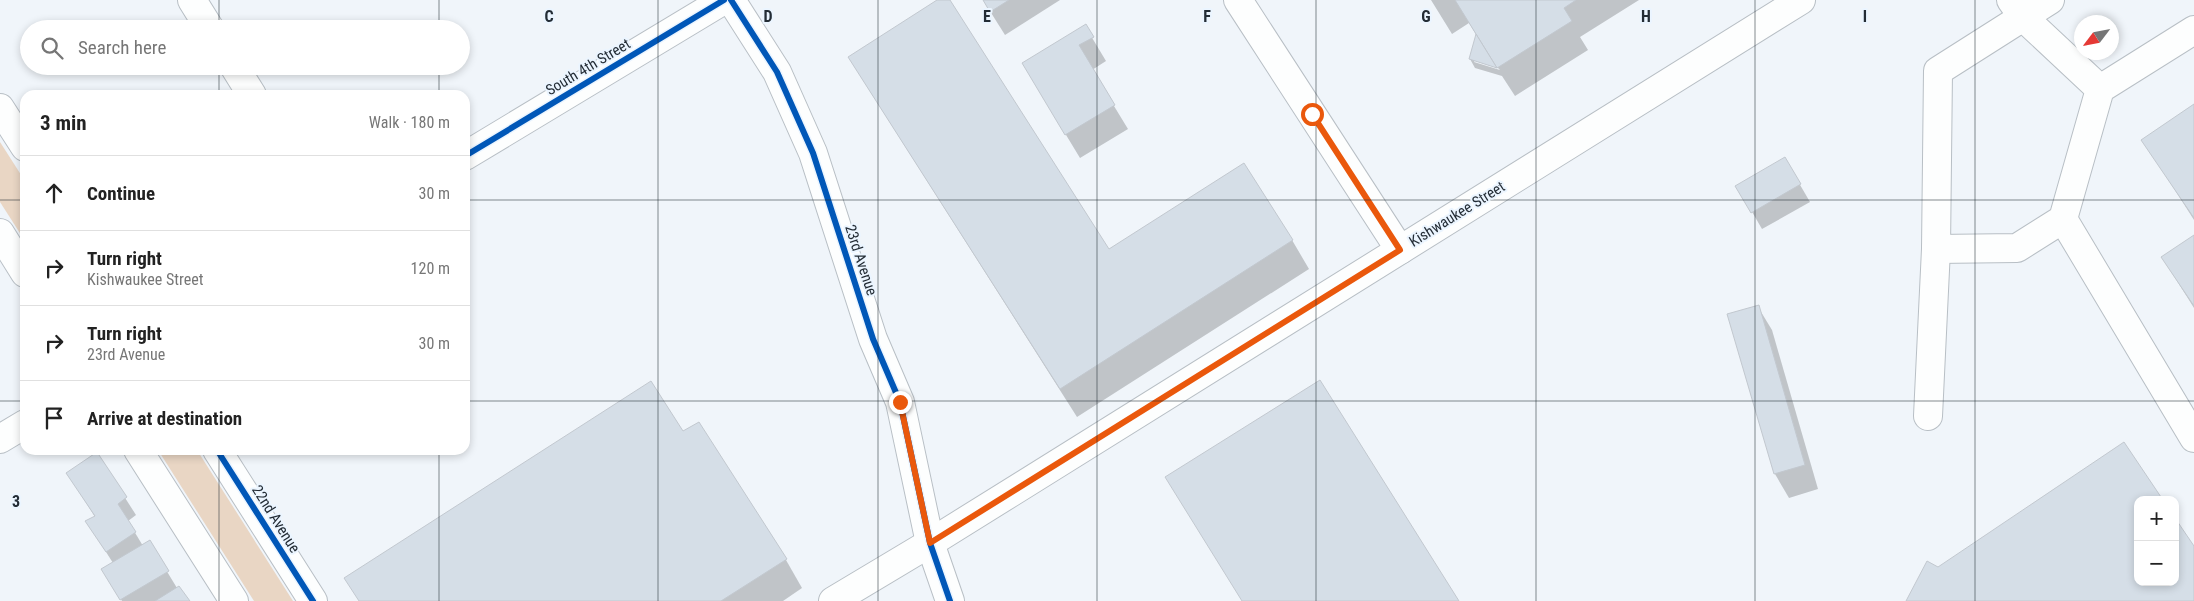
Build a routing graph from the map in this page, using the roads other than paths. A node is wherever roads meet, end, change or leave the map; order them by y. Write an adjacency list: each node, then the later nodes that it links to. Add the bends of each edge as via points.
1 (192, 0): 8 (street)
2 (724, 0): 15 (street, South 4th Street)
3 (731, 0): 27 (street, 23rd Avenue, via 777,72 813,152 873,339 900,402)
4 (1238, 0): 19 (street)
5 (1800, 0): 19 (street, Kishwaukee Street)
6 (2050, 0): 7 (street)
7 (2017, 9): 11 (street); 18 (street, via 1938,71)
8 (204, 20)
9 (2194, 30): 11 (street)
10 (240, 75): 12 (street)
11 (2100, 88): 16 (street)
12 (249, 90)
13 (0, 108): 14 (street)
14 (20, 140)
15 (470, 153)
16 (2063, 220): 18 (street, via 2017,248); 23 (street)
17 (0, 233): 20 (street)
18 (1936, 249): 21 (street)
19 (1400, 250): 27 (street, Kishwaukee Street)
20 (20, 265)
21 (1928, 416)
22 (20, 427): 24 (street)
23 (2194, 438)
24 (0, 439)
25 (141, 455): 28 (street)
26 (220, 455): 29 (street, 22nd Avenue)
27 (930, 543): 30 (street, Kishwaukee Street); 31 (street, 23rd Avenue)
28 (234, 601)
29 (313, 601)
30 (833, 601)
31 (950, 601)

